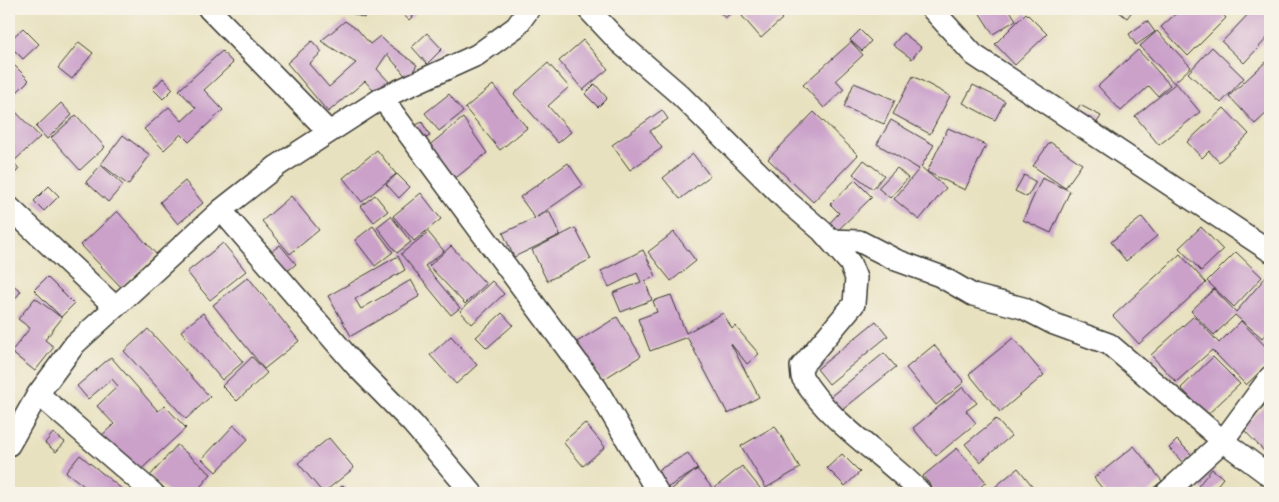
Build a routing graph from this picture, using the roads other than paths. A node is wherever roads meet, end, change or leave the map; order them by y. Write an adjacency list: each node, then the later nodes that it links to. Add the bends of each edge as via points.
1 (209, 9): 6 (street)
2 (529, 9): 5 (street, via 516,27 477,55)
3 (588, 9): 9 (street)
4 (932, 9): 10 (street, via 974,55)
5 (382, 98): 6 (street); 19 (street, via 597,389)
6 (329, 132): 8 (street, via 277,166)
7 (9, 207): 11 (street)
8 (221, 210): 11 (street); 18 (street, via 356,366)
9 (830, 240): 14 (street, via 859,241 896,260 940,276 973,295 1023,308 1054,324 1109,344); 20 (street, via 850,264 856,278 854,304 801,367 802,377 846,430 899,470)
10 (1270, 252)
11 (115, 307): 13 (street, via 75,344)
12 (1270, 377): 14 (street)
13 (38, 394): 15 (street); 17 (street)
14 (1223, 441): 16 (street); 21 (street)
15 (9, 445)
16 (1270, 476)
17 (153, 493)
18 (472, 493)
19 (658, 493)
20 (921, 493)
21 (1166, 493)

